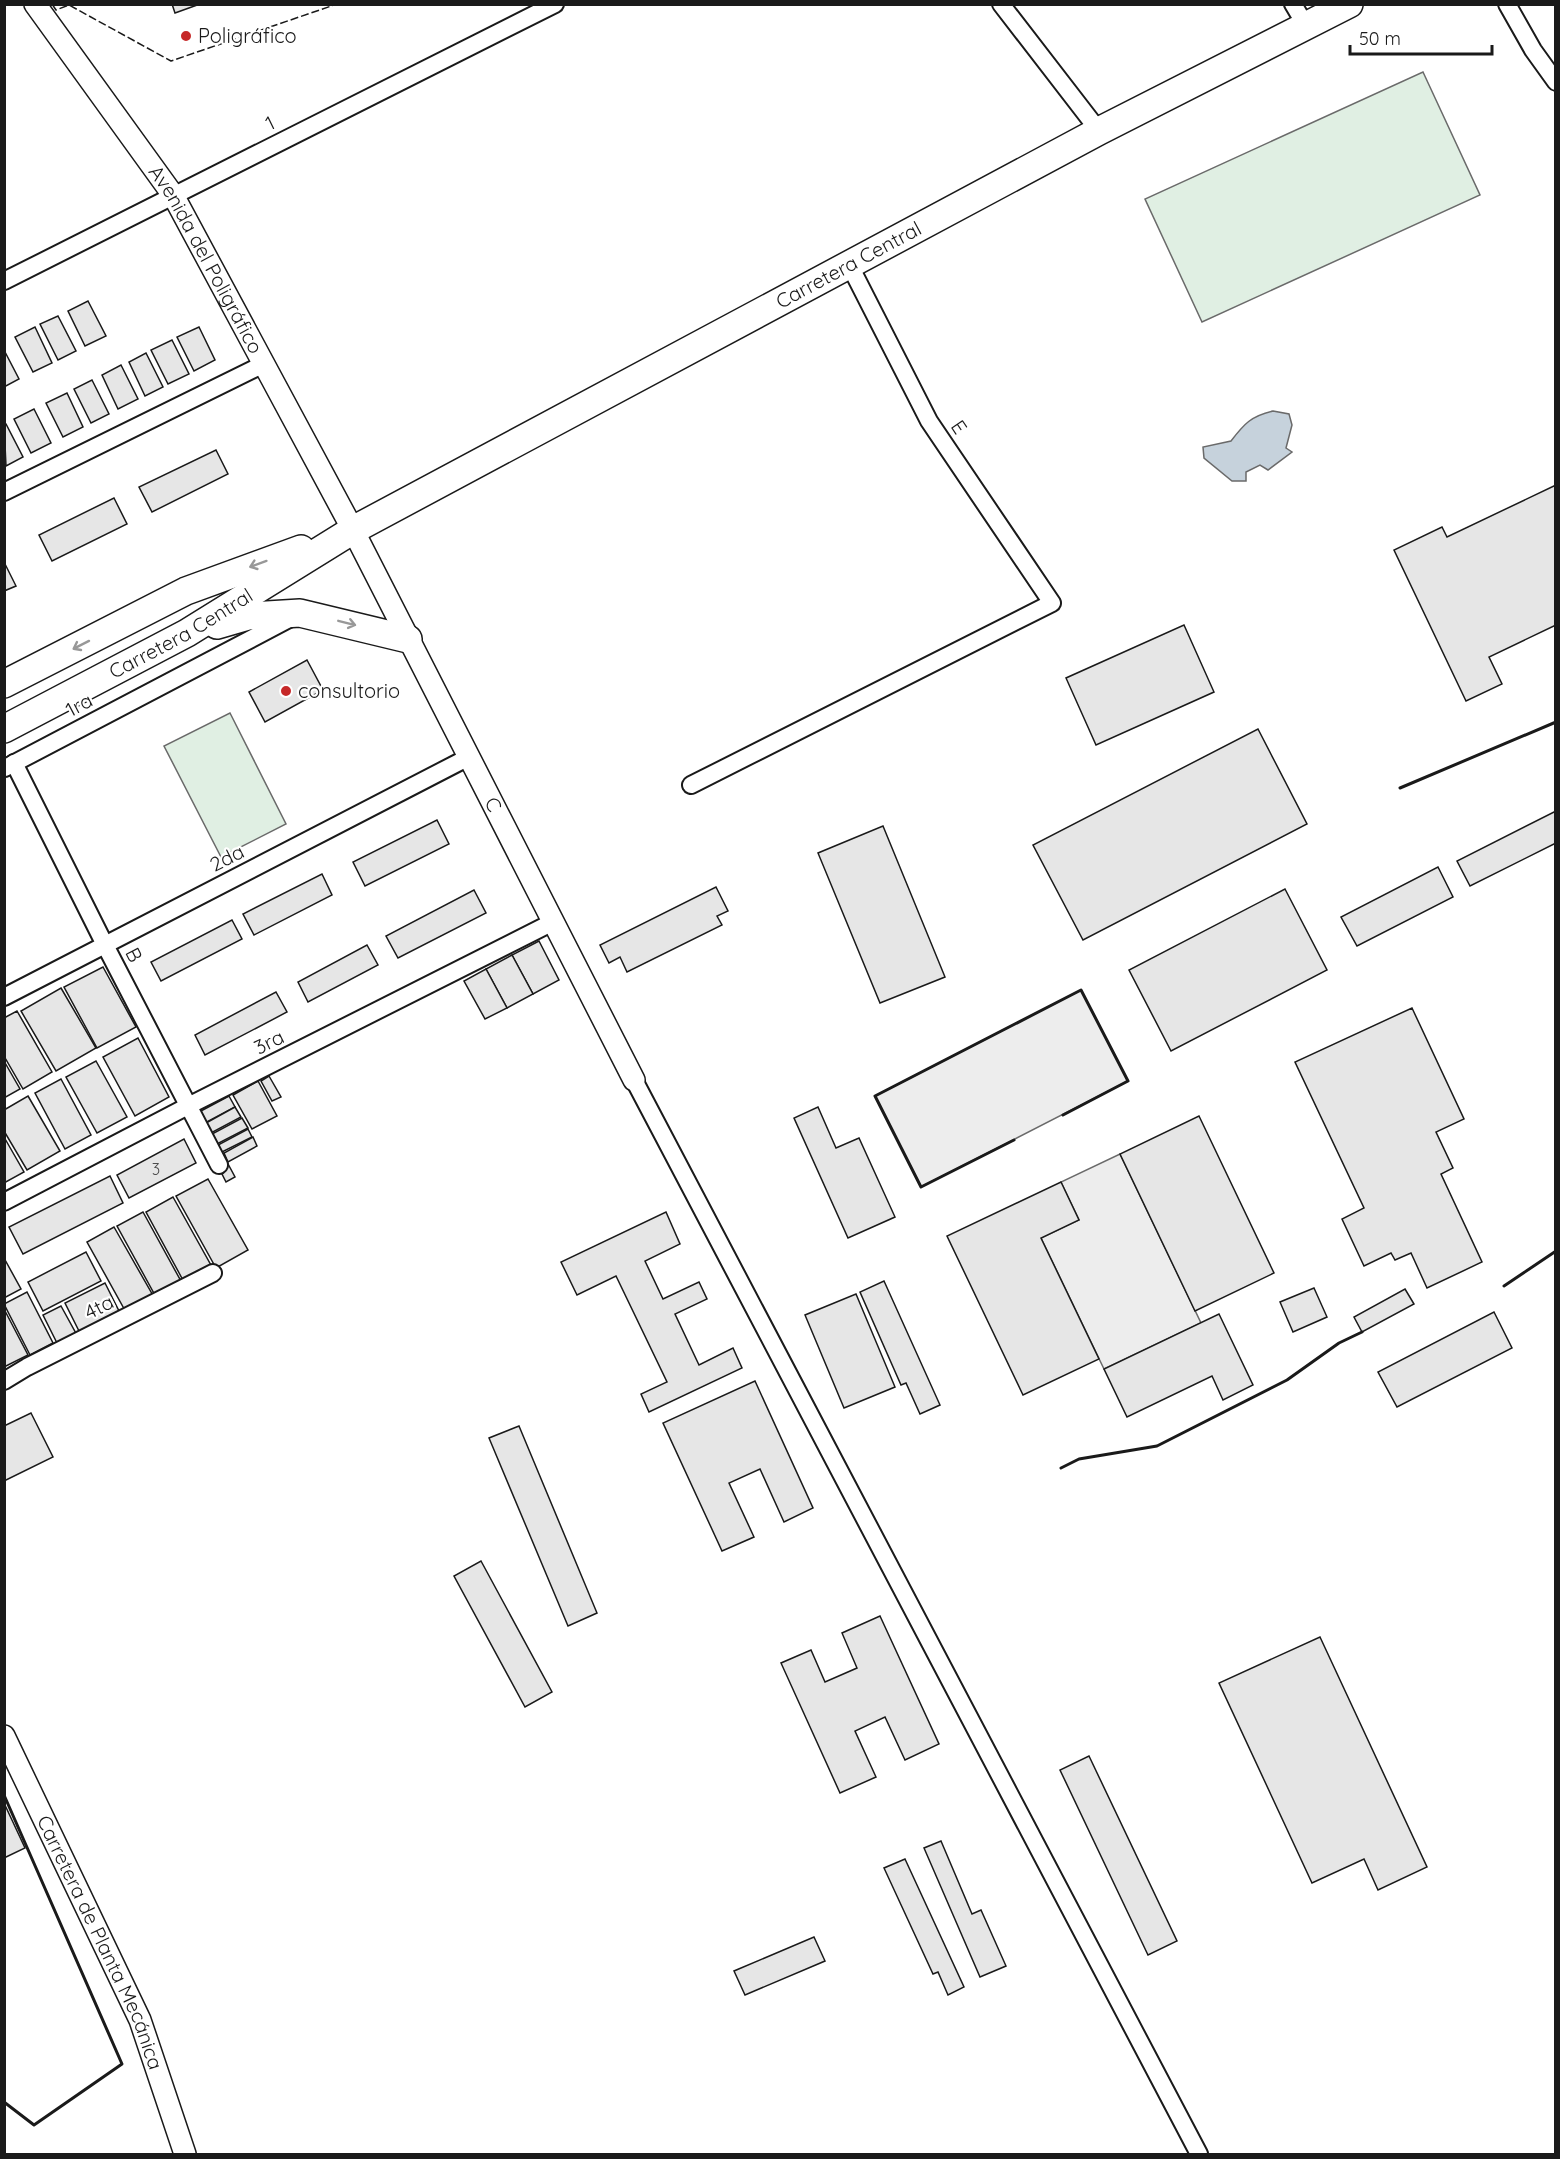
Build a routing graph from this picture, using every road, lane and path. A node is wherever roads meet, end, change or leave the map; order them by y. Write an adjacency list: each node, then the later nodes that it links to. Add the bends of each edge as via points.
1 (36, 4): 9 (street, Avenida del Poligráfico)
2 (555, 4): 9 (street, 1)
3 (1001, 4): 8 (street)
4 (1349, 4): 6 (main road, Carretera Central)
5 (1508, 4): 7 (street)
6 (1300, 15): 8 (main road, Carretera Central)
7 (1556, 82)
8 (1099, 130): 10 (main road, Carretera Central)
9 (172, 195): 11 (street, 1); 12 (street, Avenida del Poligráfico)
10 (849, 264): 14 (main road, Carretera Central); 22 (street, E, via 929,421 1052,603)
11 (4, 281)
12 (264, 364): 13 (street); 14 (street, Avenida del Poligráfico)
13 (4, 492)
14 (352, 530): 16 (main road, Carretera Central); 17 (street, C); 18 (main road, Carretera Central, one-way to 18, via 186,591)
15 (300, 613): 16 (main road, via 248,616); 17 (main road, one-way to 17); 21 (street, 1ra)
16 (187, 633): 19 (main road, Carretera Central)
17 (408, 639): 20 (street, C)
18 (4, 684)
19 (4, 729)
20 (469, 757): 23 (street, C); 24 (street, 2da)
21 (9, 766): 24 (street, B)
22 (691, 785)
23 (553, 922): 26 (street, C); 27 (street, 3ra)
24 (105, 945): 25 (street, 2da); 27 (street, B)
25 (4, 997)
26 (634, 1080): 34 (street)
27 (189, 1106): 28 (street, B); 29 (street, 3ra)
28 (219, 1165)
29 (4, 1202)
30 (213, 1273): 31 (street, 4ta)
31 (4, 1382)
32 (4, 1736): 33 (street, Carretera de Planta Mecánica, via 140,2020)
33 (185, 2154)
34 (1199, 2154)

